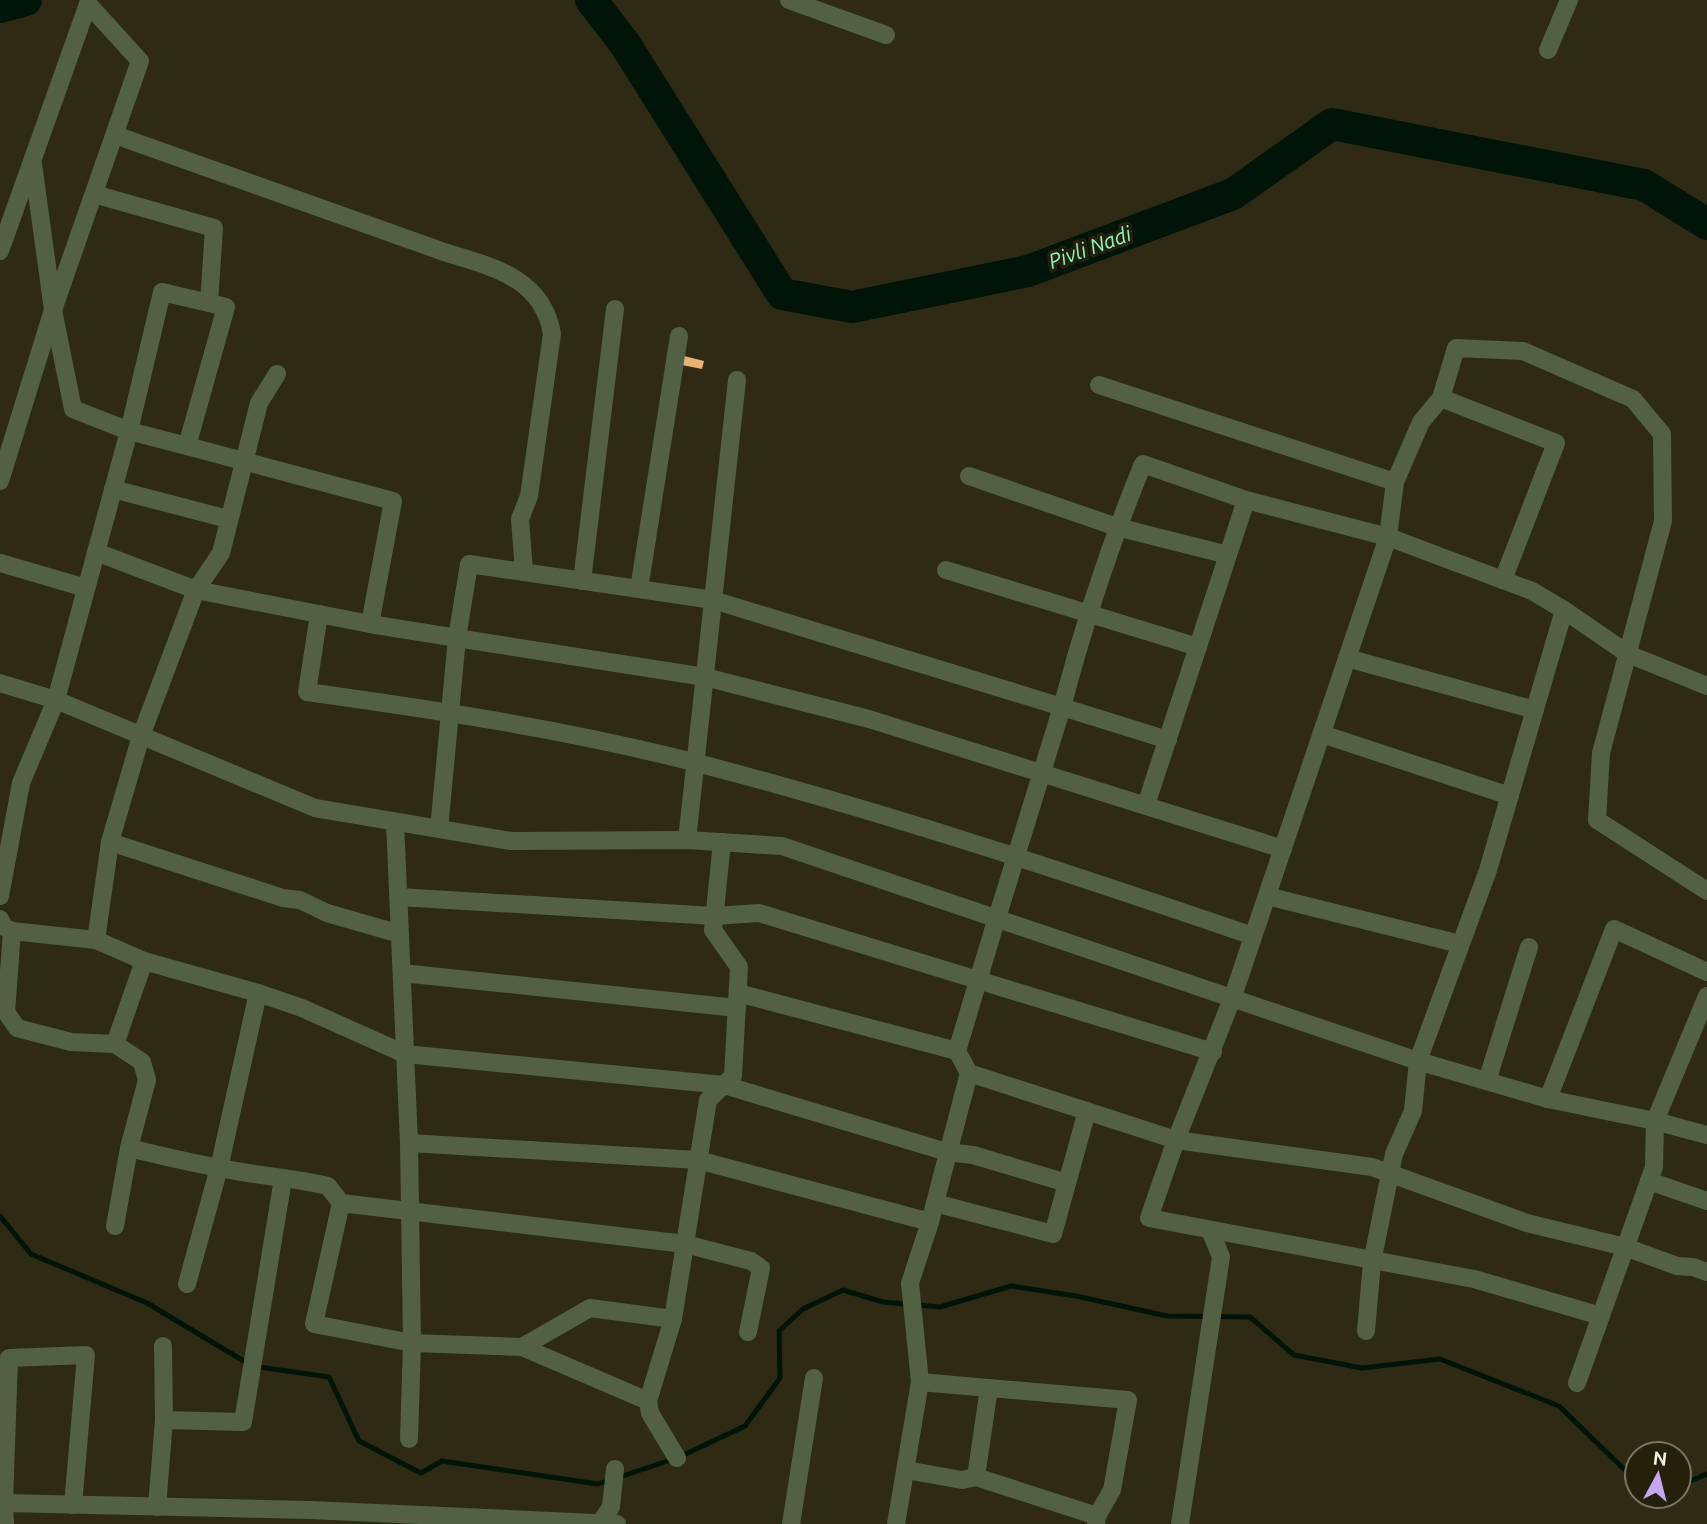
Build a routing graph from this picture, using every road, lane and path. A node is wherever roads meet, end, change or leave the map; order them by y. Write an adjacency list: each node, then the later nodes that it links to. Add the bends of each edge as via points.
1 (789, 0): 3 (street)
2 (1569, 0): 4 (street)
3 (886, 35)
4 (1548, 50)
5 (115, 135): 6 (street, via 140,61 88,4); 7 (street); 32 (street, via 500,268 535,295 549,314 552,334 529,496 520,519)
6 (32, 160): 8 (street); 11 (street)
7 (94, 194): 9 (street, via 214,228); 11 (street)
8 (0, 251)
9 (209, 303): 17 (street, via 162,292); 18 (street, via 226,307)
10 (615, 309): 34 (street)
11 (53, 310): 17 (street, via 73,409); 21 (street)
12 (678, 337): 36 (street)
13 (277, 374): 19 (street, via 259,403)
14 (737, 380): 38 (street)
15 (1099, 385): 22 (street)
16 (1441, 398): 22 (street, via 1421,422); 33 (street, via 1556,443); 45 (street, via 1456,348 1523,351 1633,399 1662,434 1663,521)
17 (129, 432): 18 (street); 23 (street)
18 (187, 446): 19 (street)
19 (242, 461): 25 (street); 42 (street, via 393,501)
20 (970, 476): 26 (street)
21 (0, 481)
22 (1395, 482): 27 (street)
23 (113, 489): 25 (street); 28 (street)
24 (1246, 500): 26 (street, via 1143,464); 27 (street); 29 (street)
25 (228, 519): 37 (street, via 221,553)
26 (1117, 527): 29 (street); 40 (street)
27 (1388, 537): 33 (street); 46 (street)
28 (96, 552): 35 (street); 37 (street)
29 (1228, 555): 44 (street)
30 (0, 563): 35 (street)
31 (946, 570): 40 (street)
32 (524, 572): 34 (street); 43 (street, via 469,564)
33 (1503, 580): 39 (street)
34 (582, 581): 36 (street)
35 (86, 589): 50 (street)
36 (639, 589): 38 (street)
37 (196, 590): 41 (street); 55 (street)
38 (713, 600): 47 (street); 51 (street)
39 (1564, 610): 45 (street); 52 (street)
40 (1087, 613): 44 (street); 51 (street)
41 (319, 614): 42 (street); 53 (street, via 307,692)
42 (370, 624): 43 (street)
43 (457, 638): 47 (street); 53 (street)
44 (1198, 647): 56 (street)
45 (1628, 654): 49 (street); 68 (street, via 1601,752 1597,820)
46 (1347, 658): 52 (street); 54 (street)
47 (705, 677): 57 (street); 58 (street, via 869,719)
48 (0, 683): 50 (street)
49 (1707, 686)
50 (56, 700): 55 (street); 69 (street, via 21,783)
51 (1062, 707): 56 (street); 58 (street)
52 (1535, 710): 59 (street)
53 (450, 712): 57 (street); 62 (street)
54 (1322, 734): 59 (street); 66 (street)
55 (141, 736): 61 (street, via 315,808); 64 (street)
56 (1168, 740): 60 (street)
57 (695, 763): 63 (street); 67 (street)
58 (1042, 772): 60 (street); 67 (street)
59 (1510, 796): 78 (street)
60 (1146, 805): 66 (street)
61 (396, 822): 62 (street); 71 (street)
62 (439, 829): 63 (street, via 511,841)
63 (687, 840): 65 (street)
64 (110, 842): 75 (street); 77 (street)
65 (722, 842): 72 (street); 73 (street, via 782,846)
66 (1283, 849): 70 (street)
67 (1017, 855): 73 (street); 76 (street)
68 (1707, 891)
69 (0, 896)
70 (1267, 896): 76 (street); 78 (street)
71 (399, 897): 72 (street); 75 (street)
72 (714, 916): 83 (street, via 759,913); 87 (street, via 713,930 739,967)
73 (997, 919): 83 (street); 86 (street)
74 (6, 925): 77 (street); 88 (street, via 6,1012 17,1028 71,1042)
75 (400, 934): 82 (street)
76 (1253, 936): 86 (street)
77 (96, 940): 80 (street)
78 (1460, 944): 92 (street)
79 (1529, 947): 94 (street)
80 (144, 961): 84 (street); 88 (street)
81 (1707, 972): 96 (street, via 1614,929)
82 (402, 973): 87 (street); 91 (street)
83 (979, 979): 89 (street); 90 (street)
84 (258, 992): 91 (street); 105 (street)
85 (1707, 996): 98 (street)
86 (1232, 999): 90 (street); 92 (street)
87 (737, 1001): 89 (street); 95 (street, via 733,1076)
88 (116, 1044): 102 (street, via 142,1062 147,1080)
89 (957, 1051): 93 (street)
90 (1213, 1052): 100 (street)
91 (405, 1054): 95 (street); 101 (street)
92 (1418, 1062): 94 (street); 106 (street, via 1413,1111 1394,1154)
93 (969, 1073): 97 (street); 103 (street)
94 (1486, 1081): 96 (street)
95 (724, 1085): 103 (street); 104 (street, via 708,1101)
96 (1548, 1099): 98 (street)
97 (1087, 1111): 100 (street); 109 (street)
98 (1655, 1121): 99 (street); 108 (street, via 1654,1167)
99 (1707, 1135)
100 (1176, 1140): 106 (street); 116 (street, via 1149,1218)
101 (409, 1143): 104 (street); 113 (street)
102 (129, 1148): 105 (street); 115 (street)
103 (947, 1152): 109 (street, via 973,1155); 112 (street)
104 (698, 1160): 114 (street); 117 (street)
105 (219, 1168): 107 (street); 121 (street)
106 (1391, 1173): 118 (street, via 1527,1223); 119 (street)
107 (283, 1179): 111 (street, via 295,1177 328,1186); 134 (street, via 243,1422)
108 (1648, 1181): 110 (street); 118 (street)
109 (1067, 1183): 112 (street, via 1053,1234)
110 (1707, 1201)
111 (341, 1203): 113 (street); 126 (street, via 314,1324)
112 (935, 1203): 114 (street)
113 (409, 1212): 117 (street); 126 (street)
114 (930, 1222): 130 (street, via 910,1283)
115 (115, 1226)
116 (1210, 1230): 119 (street); 151 (street, via 1221,1256)
117 (685, 1244): 123 (street); 125 (street, via 751,1261 761,1268)
118 (1625, 1247): 120 (street); 122 (street)
119 (1372, 1262): 122 (street, via 1474,1279); 124 (street)
120 (1707, 1272)
121 (187, 1284)
122 (1601, 1316): 131 (street)
123 (673, 1320): 128 (street, via 590,1308); 133 (street)
124 (1366, 1331)
125 (748, 1332)
126 (412, 1343): 128 (street); 135 (street)
127 (163, 1346): 134 (street)
128 (522, 1347): 133 (street)
129 (814, 1378): 149 (street)
130 (920, 1382): 132 (street); 138 (street)
131 (1577, 1383)
132 (989, 1388): 139 (street); 145 (street, via 1128,1400 1112,1490)
133 (648, 1401): 136 (street, via 650,1413)
134 (164, 1420): 142 (street)
135 (409, 1439)
136 (677, 1458)
137 (615, 1469): 146 (street, via 611,1507)
138 (906, 1470): 139 (street, via 962,1480); 150 (street)
139 (975, 1477): 145 (street)
140 (4, 1503): 141 (street); 141 (street, via 9,1358 86,1355); 147 (street)
141 (73, 1505): 142 (street)
142 (157, 1507): 143 (street)
143 (255, 1517): 144 (street)
144 (435, 1520): 146 (street)
145 (1096, 1520)
146 (600, 1523): 148 (street)
147 (5, 1524)
148 (617, 1524)
149 (791, 1524)
150 (897, 1524)
151 (1180, 1524)

